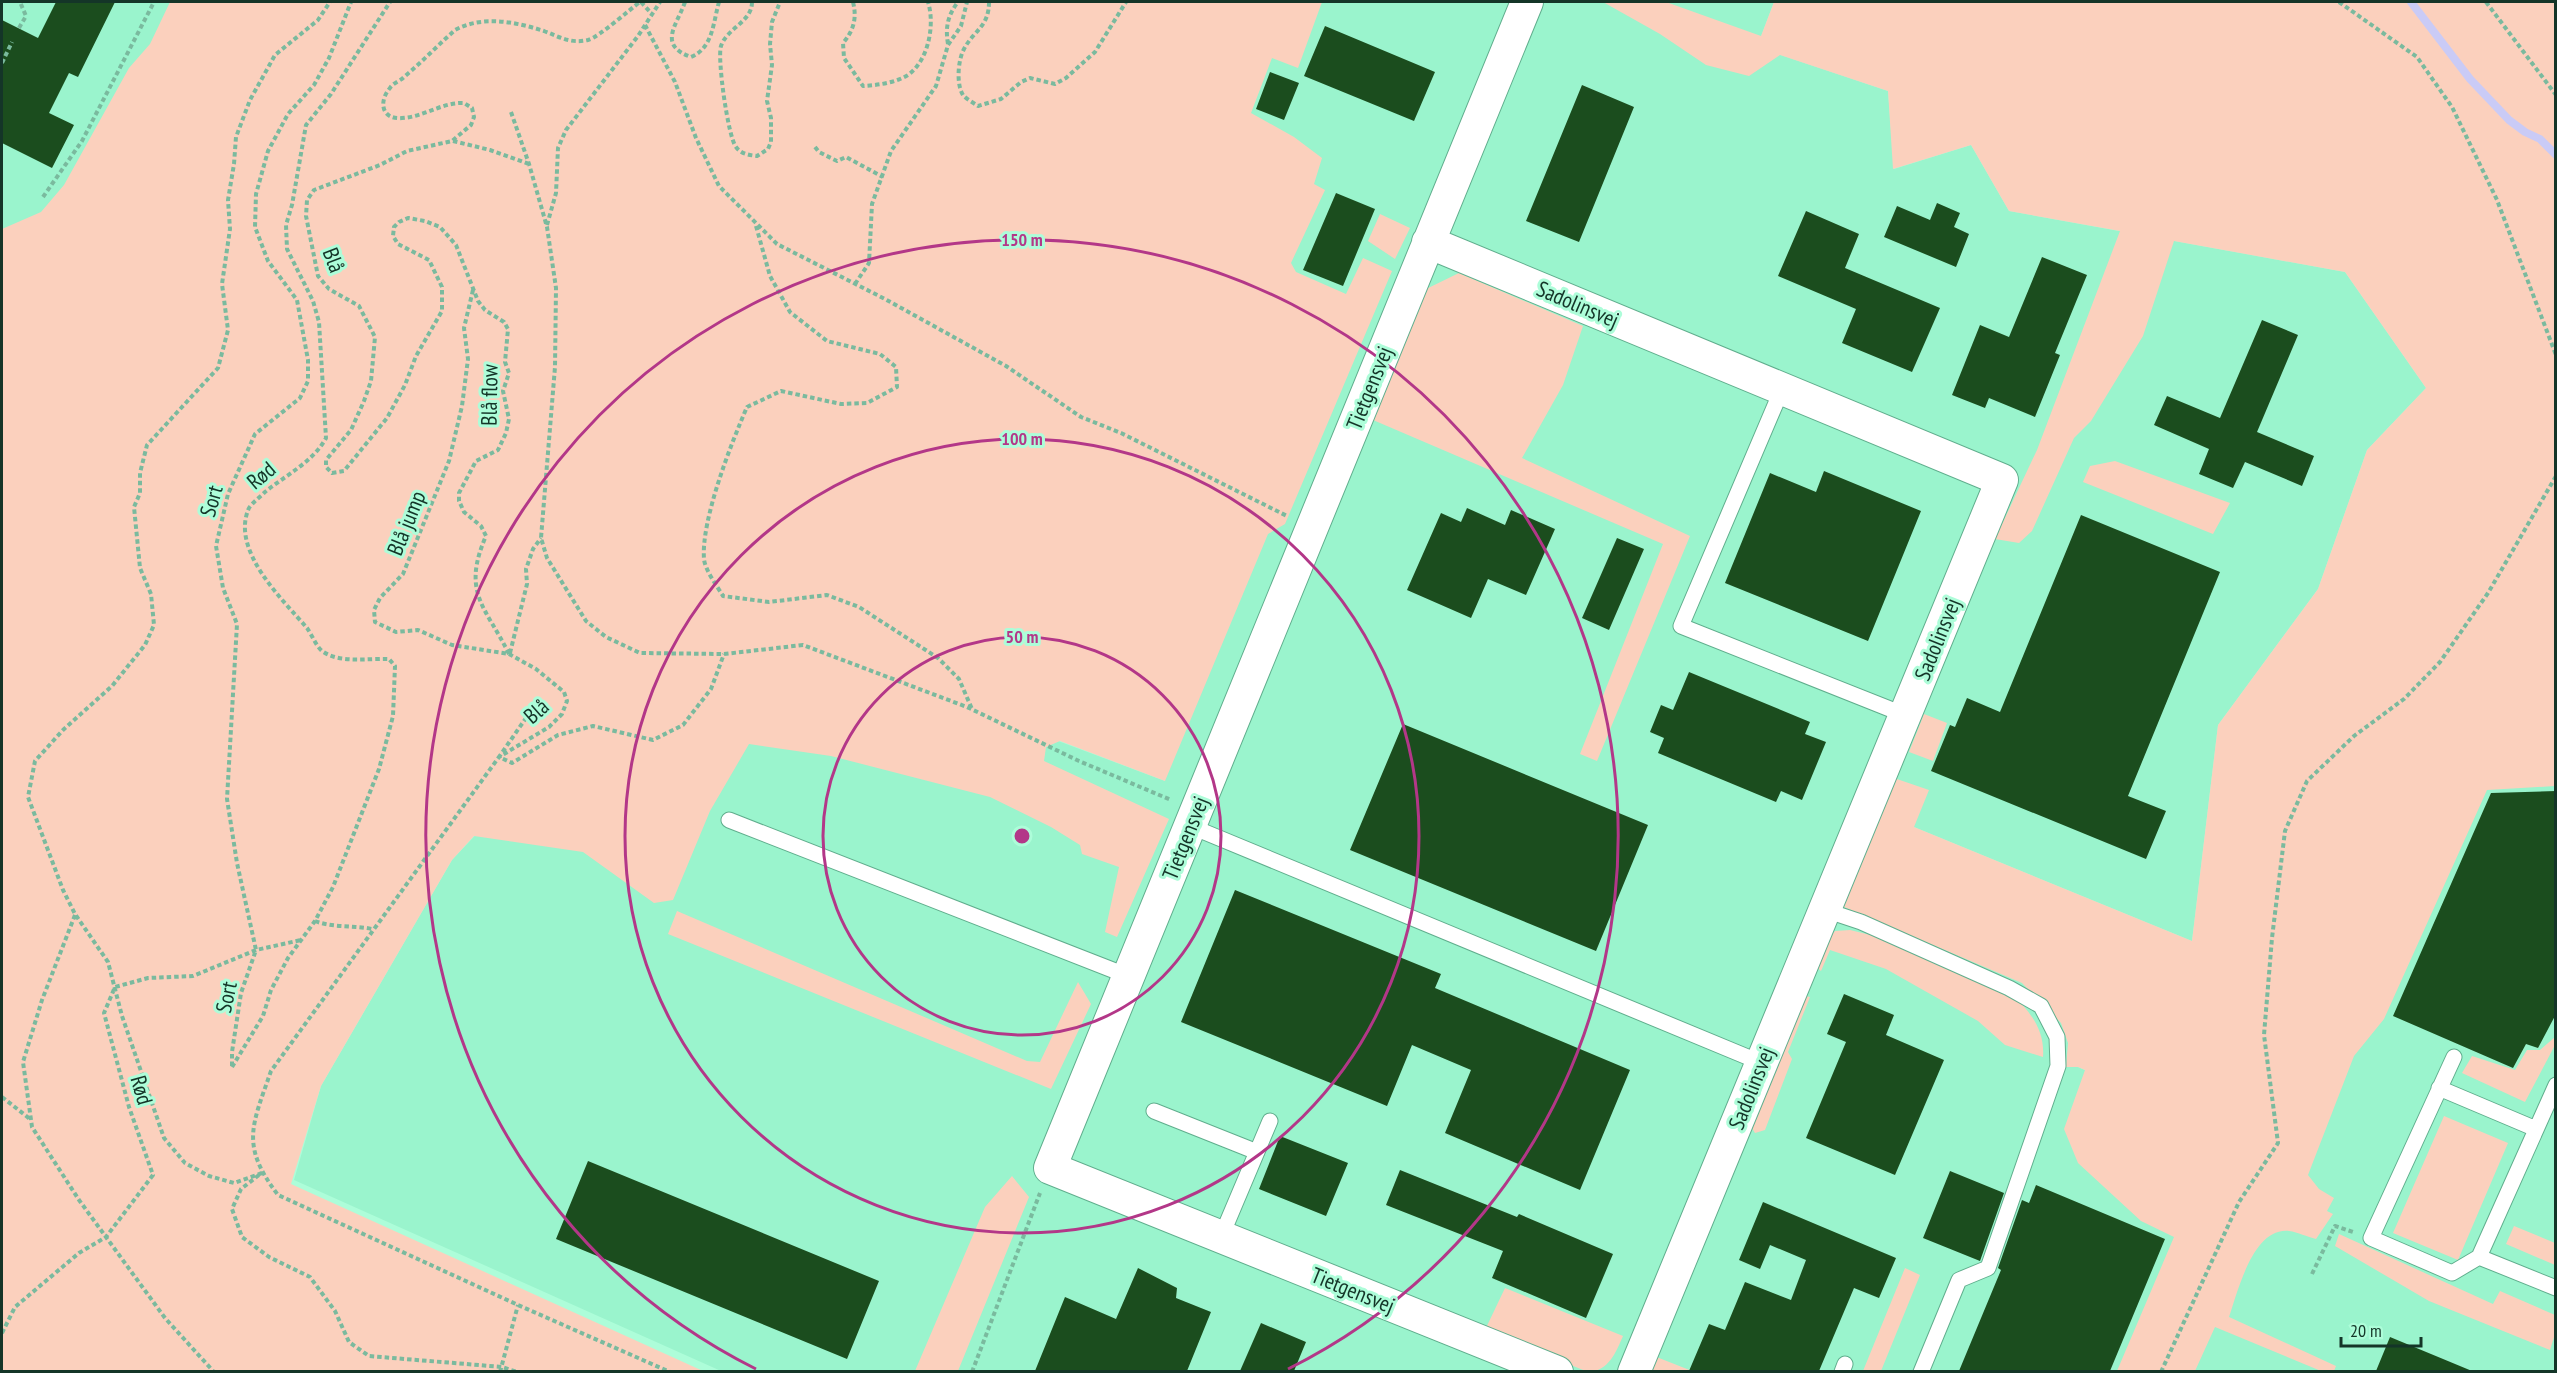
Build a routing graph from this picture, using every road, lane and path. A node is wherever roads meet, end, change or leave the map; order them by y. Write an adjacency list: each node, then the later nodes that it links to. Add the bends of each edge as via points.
1 (20, 2): 25 (path, via 26,16)
2 (154, 2): 35 (path, via 82,141)
3 (330, 2): 55 (path, via 318,20 275,56 250,100 236,137 222,284 228,330 218,368 147,444 140,493 134,507 140,568 152,594 154,625 145,645 112,686 63,730 36,761 28,797)
4 (351, 2): 59 (path, Sort, via 314,85 288,114 268,151 256,194 255,227 264,253 297,300 308,381 300,398 255,434 228,494 216,546 224,588 237,624 227,799)
5 (390, 2): 56 (path, Rød, via 332,94 306,125 286,225 286,249 313,301 319,322 326,438 318,452 251,505 244,522 247,545 267,582 311,633 320,650 348,659 389,659 395,666 393,716 379,769 333,887)
6 (640, 2): 23 (path); 31 (path, via 590,39 568,42 504,20 455,30 391,86 382,105 390,118 401,118 464,103 472,108 474,117 471,125)
7 (660, 2): 23 (path)
8 (685, 2): 9 (path, via 670,37 679,53 691,57 701,53 710,42)
9 (719, 2)
10 (752, 2): 11 (path, via 748,16 721,45 719,63 735,146 745,154 757,156 771,142 767,101 772,65 770,44 772,22)
11 (780, 2)
12 (853, 2): 22 (path, via 856,13 852,33 843,43 844,58 863,86 883,85 908,74 922,59 930,33)
13 (928, 2): 22 (path)
14 (933, 2): 22 (path)
15 (958, 2): 27 (path, via 946,29)
16 (968, 2): 27 (path, via 961,26)
17 (988, 2): 18 (path, via 986,22 963,51 959,71 964,95 978,106 1001,99 1030,78 1055,84 1066,78 1095,52)
18 (1126, 2)
19 (1527, 2): 38 (street, Tietgensvej)
20 (2339, 2): 41 (path, via 2416,57 2452,107 2497,200)
21 (2486, 2): 29 (path)
22 (931, 11)
23 (652, 14): 24 (path)
24 (645, 25): 36 (path, via 675,82 719,186); 37 (path, via 566,130 558,148 556,193)
25 (19, 28)
26 (12, 42): 28 (path)
27 (948, 45): 34 (path, via 936,86 891,151)
28 (2, 63)
29 (2556, 95)
30 (511, 112): 33 (path)
31 (452, 141): 33 (path); 40 (path, Blå, via 407,151 314,190 307,200 306,216 318,276 328,289 359,306 375,337 371,381 364,401 351,430 326,460 332,474 344,471 387,418 442,311 442,287 429,260 398,244 393,236 394,227 408,218 440,227 456,245)
32 (815, 147): 34 (path, via 837,161 846,157)
33 (529, 164): 37 (path)
34 (883, 177): 39 (path, via 872,204 868,263)
35 (43, 198)
36 (756, 226): 39 (path, via 777,244); 49 (path, via 770,276 790,312 826,341 880,354 896,367 897,387 867,403 841,404 781,391 747,407 731,443 708,519 704,561 723,596 769,602 827,595 859,607 938,658 959,679)
37 (547, 227): 45 (path, via 556,288 555,356)
38 (1428, 242): 42 (street, Sadolinsvej); 44 (street, Tietgensvej)
39 (855, 284): 44 (path, via 1006,366 1081,417)
40 (473, 290): 46 (path, Blå flow, via 485,310 508,329 508,373 503,391 509,419 498,450 476,461 459,501 486,536 477,556 475,588 483,611); 46 (path, Blå jump, via 464,327 468,359 462,406 449,461 403,574 374,610 375,622 396,632 418,630 452,645)
41 (2556, 355)
42 (1782, 389): 50 (street, Sadolinsvej, via 2002,480); 50 (lane, via 1682,626)
43 (2556, 476): 91 (path, via 2488,593 2440,662 2404,699 2354,736 2307,781 2285,831 2264,1035 2278,1143 2239,1202)
44 (1311, 528): 52 (street, Tietgensvej)
45 (541, 538): 46 (path, via 526,569 527,584); 47 (path, via 547,558 586,621 606,637 640,653)
46 (509, 654): 51 (path, Blå, via 554,682 567,701 562,714 549,727)
47 (724, 654): 51 (path, via 711,689 683,725 653,740 593,726 558,735 512,763); 52 (path, via 803,645 966,706)
48 (535, 705): 51 (path)
49 (972, 709)
50 (1905, 715): 54 (street, Sadolinsvej)
51 (499, 757): 57 (path)
52 (1193, 818): 60 (street, Tietgensvej); 63 (lane)
53 (729, 820): 60 (lane)
54 (1825, 910): 63 (street, Sadolinsvej); 90 (lane, via 1861,922 2041,1006 2057,1037 2058,1066 1988,1268 1959,1281)
55 (75, 914): 61 (path, via 108,962); 69 (path, via 23,1062)
56 (315, 921): 57 (path); 58 (path, Rød)
57 (372, 929): 74 (path, via 271,1071 253,1122 254,1153)
58 (301, 940): 59 (path); 64 (path, Rød)
59 (255, 950): 61 (path, via 193,976 148,978); 64 (path, Sort, via 242,993)
60 (1128, 976): 73 (street, Tietgensvej)
61 (115, 987): 74 (path, via 164,1138 185,1163 209,1176 234,1184); 76 (path, Rød, via 104,1013 129,1107 153,1175)
62 (2454, 1057): 66 (lane)
63 (1762, 1063): 89 (street, Sadolinsvej)
64 (232, 1067)
65 (2556, 1085): 71 (lane)
66 (2439, 1088): 71 (lane); 77 (lane)
67 (2, 1097): 69 (path)
68 (1154, 1111): 72 (lane)
69 (31, 1119): 76 (path, via 32,1127)
70 (1270, 1121): 72 (lane)
71 (2536, 1129): 78 (lane)
72 (1257, 1152): 75 (lane)
73 (1050, 1168): 75 (street, Tietgensvej); 87 (path)
74 (262, 1173): 81 (path, via 278,1195); 83 (path, via 241,1189 232,1209 242,1238 269,1257 310,1277 335,1311 350,1342 369,1356)
75 (1221, 1236): 88 (street, Tietgensvej)
76 (106, 1237): 82 (path, Rød, via 79,1253 15,1307); 84 (path, via 165,1317)
77 (2371, 1238): 78 (lane, via 2452,1273); 79 (path, via 2335,1226)
78 (2480, 1257): 80 (lane)
79 (2312, 1274)
80 (2556, 1288)
81 (518, 1305): 83 (path); 86 (path)
82 (2, 1333)
83 (501, 1369): 85 (path)
84 (214, 1371)
85 (517, 1371)
86 (670, 1371)
87 (972, 1371)
88 (1557, 1371)
89 (1634, 1371)
90 (1921, 1371)
91 (2161, 1371)

